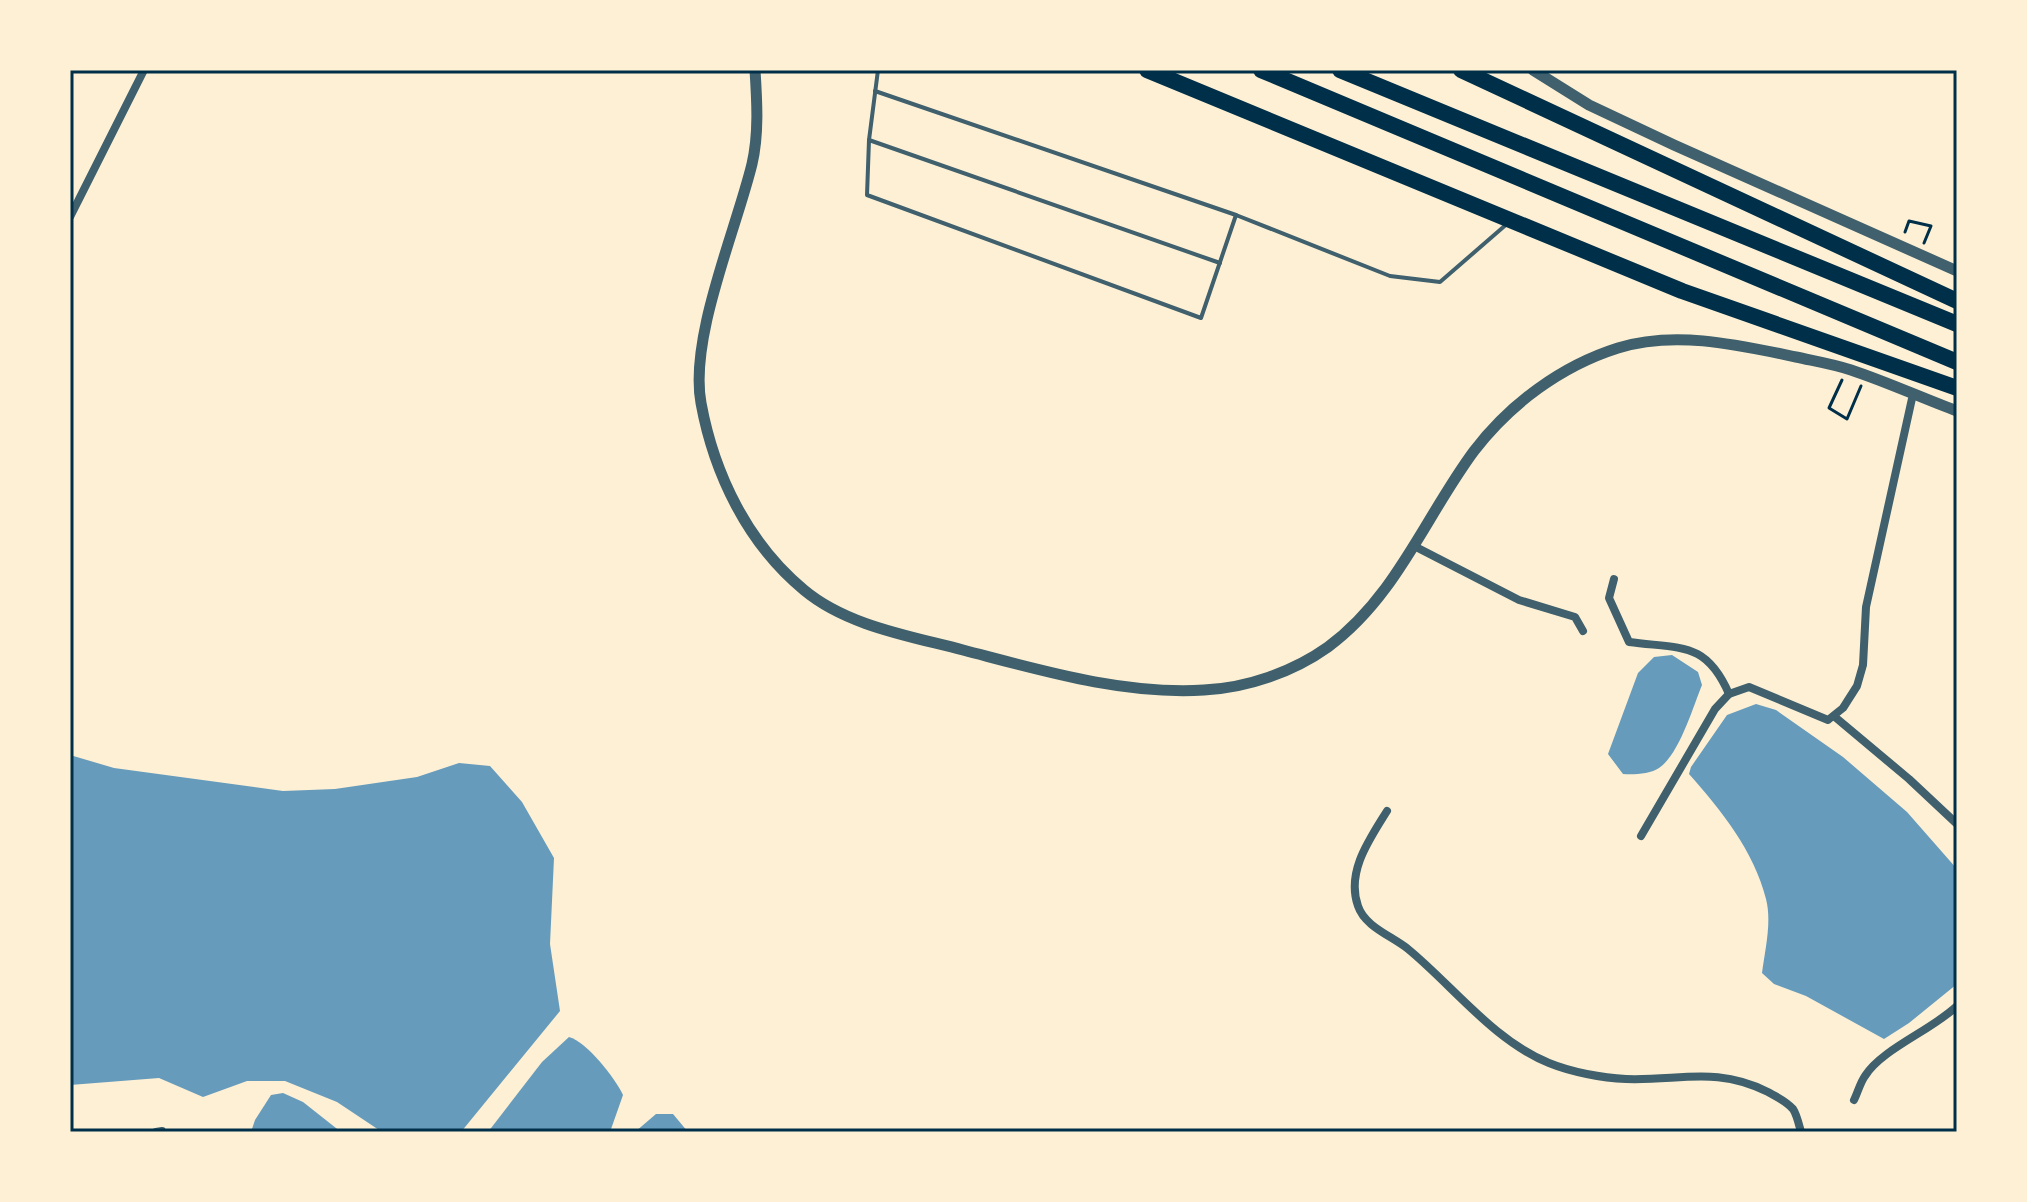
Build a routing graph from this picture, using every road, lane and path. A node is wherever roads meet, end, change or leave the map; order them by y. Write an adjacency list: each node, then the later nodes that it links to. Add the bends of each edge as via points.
1 (144, 70): 12 (street)
2 (755, 70): 22 (street, via 753,160 706,330 699,396 735,505 806,592 854,618 1011,663 1133,688 1207,690 1274,675 1328,647 1374,603)
3 (878, 70): 9 (lane)
4 (1147, 70): 13 (highway)
5 (1261, 70): 18 (highway)
6 (1340, 70): 17 (highway)
7 (1461, 70): 16 (highway)
8 (1533, 70): 15 (street, via 1645,132)
9 (875, 91): 10 (lane); 11 (lane)
10 (869, 140): 14 (lane); 14 (lane, via 867,195 1201,318)
11 (1236, 215): 13 (lane, via 1390,276 1440,282); 14 (lane)
12 (70, 217)
13 (1510, 221): 19 (highway, via 1682,291)
14 (1220, 263)
15 (1957, 271)
16 (1957, 301)
17 (1957, 324)
18 (1957, 362)
19 (1957, 388)
20 (1913, 394): 21 (street); 22 (street, via 1847,369 1750,347 1661,340 1621,347 1557,376 1500,421 1472,454); 26 (street, via 1866,607 1863,665 1857,686)
21 (1957, 411)
22 (1414, 546): 24 (street, via 1519,600 1575,617)
23 (1614, 579): 25 (street, via 1609,598 1629,642 1697,653 1719,672)
24 (1583, 631)
25 (1729, 694): 26 (street, via 1749,687 1828,720); 29 (street)
26 (1835, 717): 28 (street)
27 (1387, 811): 34 (street, via 1359,861 1354,888 1358,909 1523,1049 1549,1063 1624,1079 1745,1080 1781,1098 1794,1111)
28 (1957, 824)
29 (1641, 836)
30 (1957, 1006): 31 (street, via 1882,1058 1865,1075)
31 (1854, 1100)
32 (162, 1131): 33 (street)
33 (156, 1132)
34 (1801, 1132)

